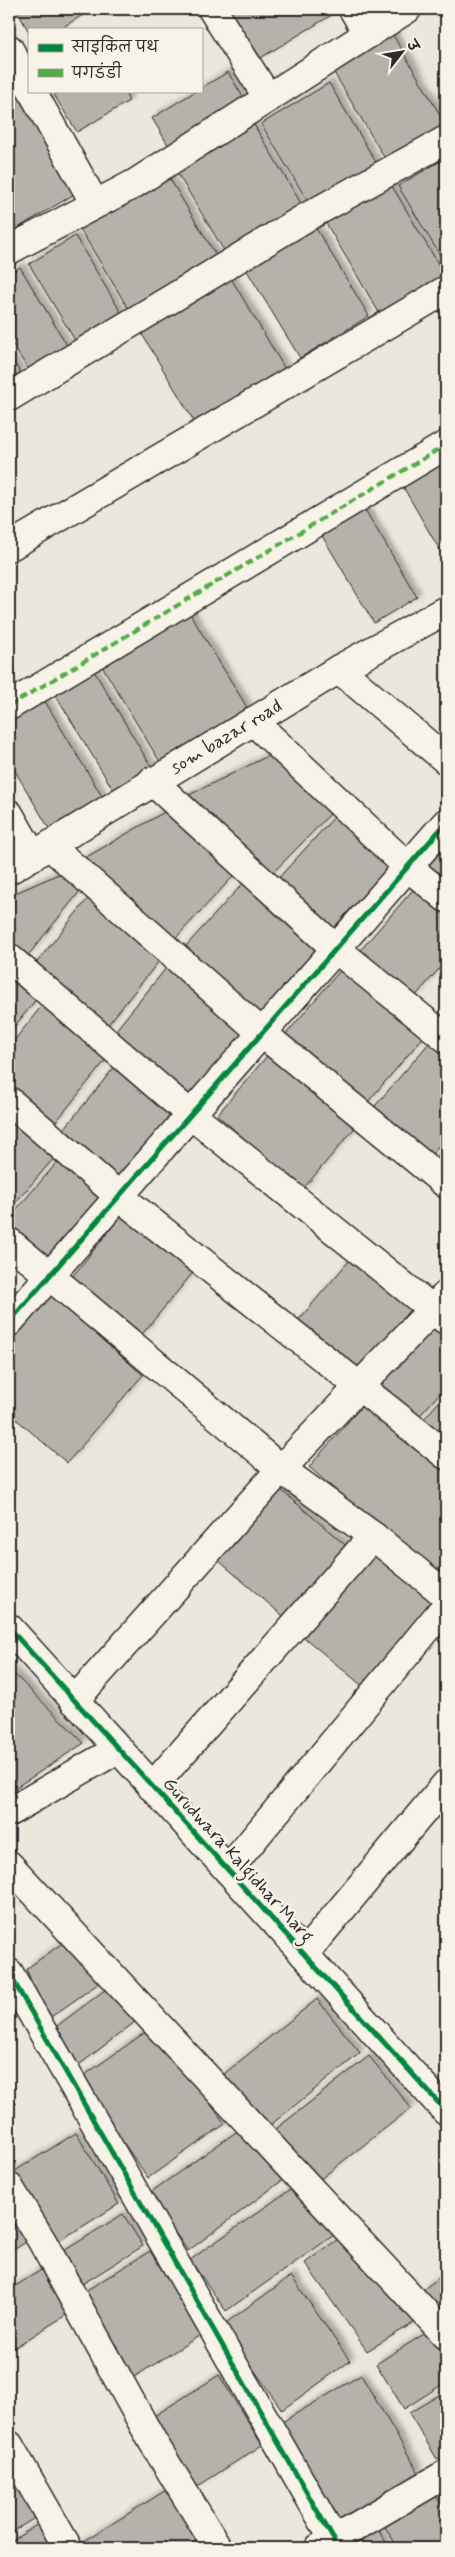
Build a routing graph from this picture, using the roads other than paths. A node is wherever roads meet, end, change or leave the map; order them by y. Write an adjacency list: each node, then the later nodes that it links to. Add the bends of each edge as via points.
1 (212, 9): 8 (street)
2 (353, 9): 4 (street)
3 (407, 9): 4 (street)
4 (368, 34): 8 (street)
5 (9, 50): 6 (street)
6 (28, 83)
7 (33, 92): 10 (street)
8 (268, 98): 10 (street, via 134,184)
9 (446, 140): 13 (street, via 305,218)
10 (95, 204): 11 (street)
11 (11, 244)
12 (446, 290): 15 (street)
13 (9, 397)
14 (446, 445): 18 (street)
15 (9, 547)
16 (446, 610): 17 (street, som bazar road)
17 (339, 669): 19 (street, som bazar road); 20 (street)
18 (9, 706)
19 (253, 721): 21 (street, som bazar road); 25 (street)
20 (446, 760)
21 (152, 781): 24 (street, som bazar road); 28 (street)
22 (9, 814): 24 (street)
23 (446, 823): 25 (street)
24 (42, 851): 26 (street, som bazar road); 30 (street)
25 (408, 867): 27 (street); 28 (street)
26 (9, 870)
27 (446, 898)
28 (336, 949): 30 (street); 31 (street)
29 (9, 958): 33 (street)
30 (263, 1034): 33 (street); 34 (street)
31 (446, 1038)
32 (9, 1101): 35 (street)
33 (191, 1115): 35 (street); 38 (street)
34 (446, 1184)
35 (120, 1197): 37 (street); 40 (street)
36 (9, 1242): 37 (street)
37 (50, 1277): 39 (street); 42 (street)
38 (442, 1308): 40 (street)
39 (9, 1322)
40 (361, 1387): 41 (street); 42 (street)
41 (446, 1455)
42 (281, 1469): 43 (street); 47 (street)
43 (372, 1536): 44 (street); 50 (street)
44 (446, 1595)
45 (446, 1606): 53 (street)
46 (9, 1628): 47 (street, Gurudwara Kalgidhar Marg)
47 (74, 1700): 48 (street, Gurudwara Kalgidhar Marg)
48 (118, 1750): 50 (street, Gurudwara Kalgidhar Marg); 51 (street)
49 (446, 1784): 54 (street)
50 (152, 1787): 53 (street, Gurudwara Kalgidhar Marg)
51 (9, 1812)
52 (9, 1865): 58 (street)
53 (228, 1870): 54 (street, Gurudwara Kalgidhar Marg)
54 (304, 1954): 56 (street, Gurudwara Kalgidhar Marg)
55 (9, 1973): 61 (street)
56 (442, 2096)
57 (9, 2187): 63 (street, via 153,2442)
58 (446, 2336)
59 (9, 2445): 62 (street)
60 (446, 2474): 61 (street)
61 (326, 2544)
62 (68, 2548)
63 (218, 2548)

